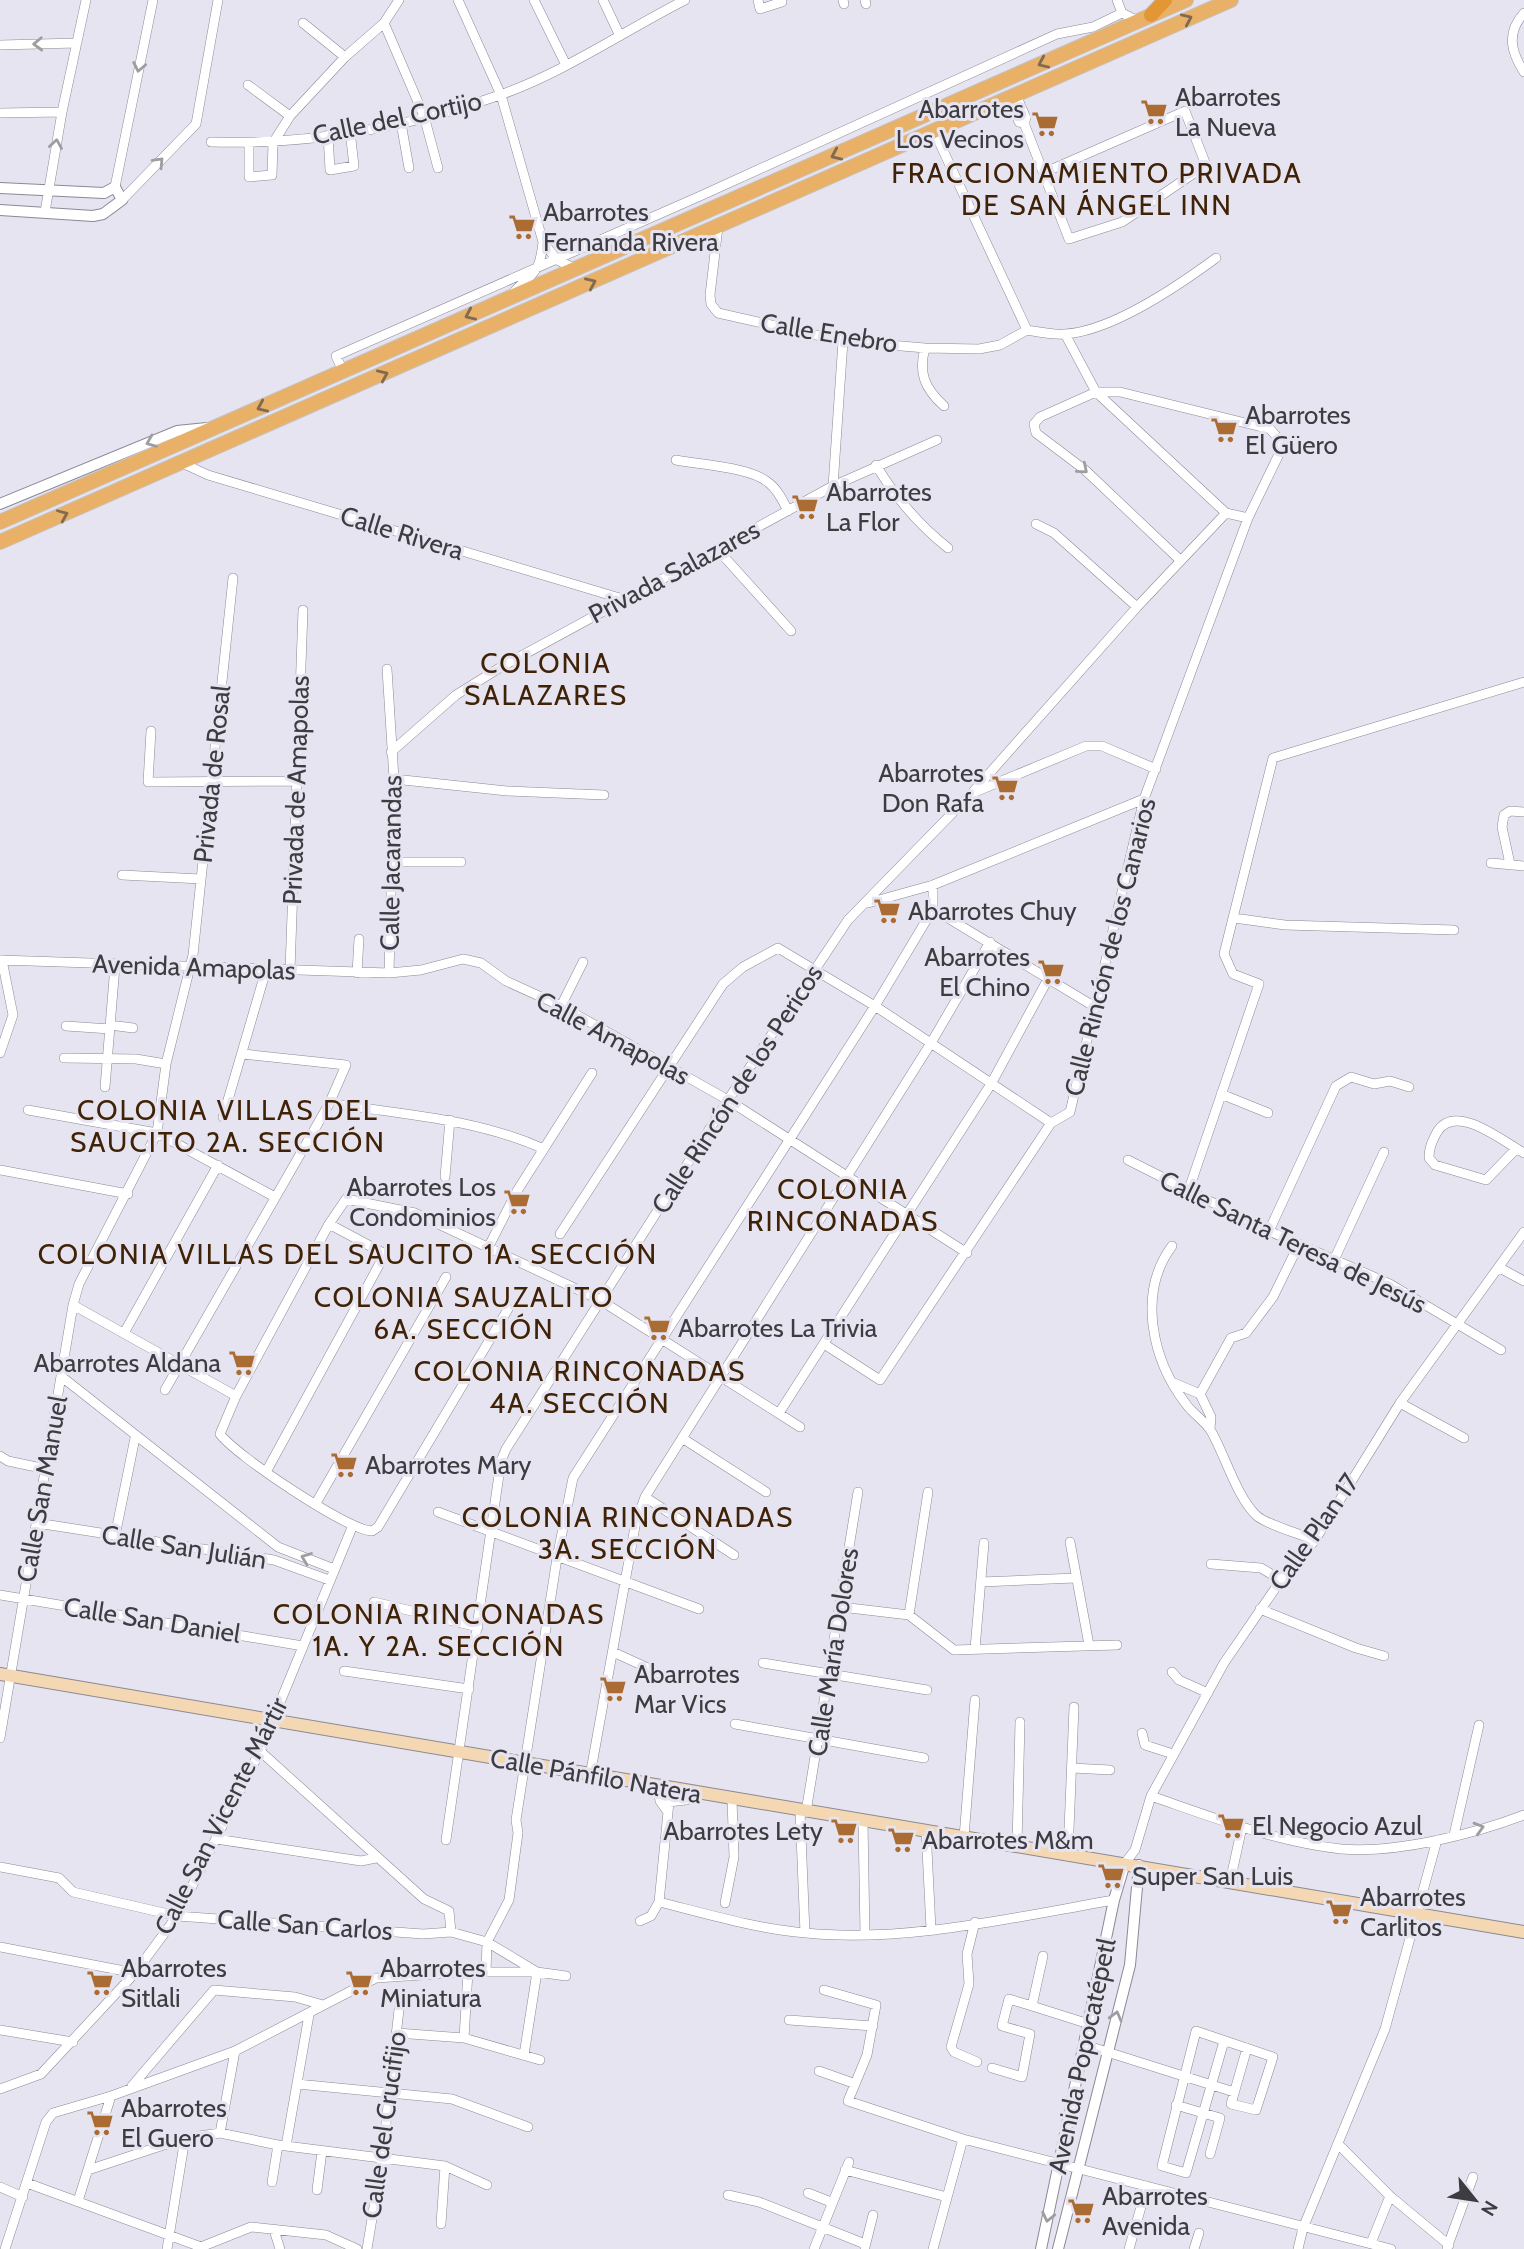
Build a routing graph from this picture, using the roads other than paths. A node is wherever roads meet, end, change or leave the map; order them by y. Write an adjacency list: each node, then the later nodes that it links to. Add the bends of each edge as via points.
1 (86, 0): 22 (street)
2 (153, 0): 46 (street, one-way to 46)
3 (218, 0): 51 (street, one-way to 3, via 196,124)
4 (400, 0): 19 (street)
5 (458, 0): 29 (street)
6 (534, 0): 26 (street)
7 (603, 0): 21 (street)
8 (685, 0): 21 (street, Calle del Cortijo)
9 (758, 0): 10 (street, via 760,9)
10 (781, 0)
11 (1117, 0): 15 (street)
12 (1165, 0): 17 (highway)
13 (1186, 0): 17 (main road)
14 (1231, 0): 30 (main road, one-way to 14)
15 (1122, 13): 17 (street); 20 (street)
16 (1524, 13): 27 (street, via 1517,23 1512,54)
17 (1144, 18): 23 (main road)
18 (303, 23): 25 (street)
19 (384, 23): 25 (street); 34 (street)
20 (1075, 33): 23 (street); 45 (street, via 1057,34)
21 (620, 36): 26 (street, Calle del Cortijo)
22 (77, 43): 24 (street, one-way to 24); 31 (street)
23 (1089, 43): 49 (main road, one-way to 49)
24 (0, 46)
25 (345, 57): 33 (street)
26 (566, 65): 29 (street, Calle del Cortijo)
27 (1524, 72)
28 (248, 85): 33 (street)
29 (500, 95): 34 (street, Calle del Cortijo); 56 (street)
30 (1012, 96): 37 (main road); 44 (street)
31 (62, 112): 32 (street); 48 (street, one-way to 31)
32 (0, 113)
33 (290, 116): 41 (street)
34 (424, 116): 35 (street, Calle del Cortijo); 43 (street)
35 (401, 123): 36 (street, Calle del Cortijo); 42 (street)
36 (350, 131): 38 (street, Calle del Cortijo); 38 (street, via 354,166 330,170)
37 (934, 131): 55 (main road); 65 (street)
38 (328, 135): 41 (street, Calle del Cortijo)
39 (211, 142): 40 (street, Calle del Cortijo)
40 (249, 143): 41 (street, Calle del Cortijo); 41 (street, via 249,177 272,176)
41 (273, 144)
42 (409, 168)
43 (438, 168)
44 (1044, 173): 44 (street, via 1069,239 1122,222 1206,165 1185,111)
45 (741, 177): 49 (street); 50 (street)
46 (115, 187): 48 (street, via 104,193); 51 (street)
47 (0, 188): 48 (street)
48 (49, 190): 53 (street)
49 (748, 194): 54 (main road)
50 (698, 197): 54 (street); 58 (street)
51 (122, 200): 53 (street, via 93,216)
52 (0, 210): 53 (street)
53 (45, 212)
54 (705, 213): 60 (main road)
55 (718, 226): 63 (main road, one-way to 55); 68 (street, Calle Enebro, via 710,295 718,313)
56 (543, 242): 58 (street); 59 (street)
57 (1216, 258): 66 (street, via 1108,323)
58 (557, 260): 59 (street); 60 (street)
59 (539, 268): 61 (street); 62 (street)
60 (576, 269): 61 (main road)
61 (509, 298): 63 (main road); 64 (main road, one-way to 64)
62 (430, 314): 64 (street); 67 (street)
63 (516, 316): 72 (main road, one-way to 63)
64 (436, 330): 70 (main road)
65 (1027, 330): 66 (street); 69 (street, Calle Enebro, via 1000,345 979,349)
66 (1065, 334): 73 (street)
67 (371, 340): 70 (street); 71 (street, via 336,356)
68 (843, 341): 69 (street, Calle Enebro); 80 (street)
69 (925, 348): 74 (street, via 923,381)
70 (378, 356): 71 (main road)
71 (343, 371): 72 (main road); 75 (main road, one-way to 75)
72 (352, 388): 78 (main road)
73 (1096, 392): 83 (street); 84 (street, Calle Rincón de los Canarios, via 1120,392 1270,429 1278,438 1280,452); 91 (street, one-way to 91, via 1040,416 1034,424 1036,433 1085,471)
74 (944, 406)
75 (217, 427): 81 (street, one-way to 81, via 177,431); 85 (main road)
76 (937, 440): 79 (street, Privada Salazares)
77 (676, 460): 82 (street, via 754,474 768,481)
78 (182, 463): 87 (main road, one-way to 78); 93 (street, Calle Rivera, via 208,475)
79 (876, 465): 80 (street, Privada Salazares); 89 (street, via 894,494)
80 (833, 486): 82 (street, Privada Salazares)
81 (1, 500): 85 (street)
82 (788, 511): 90 (street, Privada Salazares)
83 (1226, 513): 84 (street); 91 (street, Calle Rincón de los Pericos)
84 (1248, 519): 101 (street, Calle Rincón de los Canarios)
85 (5, 520): 87 (street)
86 (1037, 524): 94 (street, via 1054,533)
87 (16, 535): 88 (main road)
88 (0, 542)
89 (948, 548)
90 (718, 550): 93 (street, Privada Salazares); 96 (street)
91 (1180, 560): 94 (street, Calle Rincón de los Pericos)
92 (233, 578): 104 (street, Privada de Rosal)
93 (623, 599): 100 (street, Privada Salazares, via 456,695)
94 (1137, 607): 105 (street, Calle Rincón de los Pericos)
95 (303, 610): 103 (street, Privada de Amapolas)
96 (790, 631)
97 (387, 669): 100 (street, Calle Jacarandas)
98 (1524, 682): 119 (street, via 1273,758)
99 (151, 731): 104 (street, via 148,782)
100 (391, 752): 102 (street, Calle Jacarandas)
101 (1156, 769): 105 (street, via 1102,746 1086,746); 107 (street, Calle Rincón de los Canarios)
102 (394, 779): 106 (street); 109 (street, Calle Jacarandas)
103 (297, 781): 104 (street); 129 (street, Privada de Amapolas)
104 (211, 782): 115 (street, Privada de Rosal)
105 (971, 794): 117 (street, Calle Rincón de los Pericos)
106 (604, 795)
107 (1144, 799): 116 (street); 135 (street, Calle Rincón de los Canarios)
108 (1524, 812): 112 (street, via 1504,815)
109 (392, 862): 110 (street); 131 (street, Calle Jacarandas)
110 (461, 862)
111 (1490, 863): 112 (street)
112 (1510, 864): 113 (street)
113 (1524, 866)
114 (122, 875): 115 (street)
115 (201, 878): 126 (street, Privada de Rosal)
116 (933, 885): 117 (street); 118 (street)
117 (866, 904): 127 (street, Calle Rincón de los Pericos, via 848,920)
118 (933, 909): 122 (street); 134 (street)
119 (1234, 918): 120 (street, via 1285,925); 150 (street, via 1224,954 1227,965 1233,974 1259,984)
120 (1454, 930)
121 (359, 939): 130 (street)
122 (990, 942): 132 (street); 139 (street)
123 (1, 961): 125 (street, Avenida Amapolas); 140 (street, via 13,1015)
124 (583, 962): 133 (street)
125 (115, 965): 126 (street, Avenida Amapolas); 137 (street)
126 (188, 968): 128 (street, Avenida Amapolas); 144 (street, Privada de Rosal)
127 (814, 969): 134 (street); 145 (street, via 778,948 762,956 723,984); 151 (street, Calle Rincón de los Pericos)
128 (266, 970): 129 (street, Avenida Amapolas); 141 (street)
129 (290, 970): 130 (street, Avenida Amapolas)
130 (357, 973): 131 (street, Avenida Amapolas)
131 (389, 973): 133 (street, Calle Amapolas, via 463,959 481,963 506,981)
132 (1048, 979): 135 (street); 147 (street)
133 (561, 1006): 145 (street, Calle Amapolas)
134 (875, 1006): 139 (street); 159 (street)
135 (1095, 1007): 157 (street, Calle Rincón de los Canarios, via 1070,1112)
136 (66, 1026): 137 (street)
137 (110, 1027): 138 (street); 143 (street)
138 (133, 1028)
139 (931, 1043): 147 (street); 166 (street)
140 (0, 1053)
141 (243, 1055): 155 (street); 170 (street, via 346,1065 329,1104)
142 (64, 1058): 143 (street)
143 (108, 1058): 144 (street); 148 (street)
144 (166, 1064): 158 (street, Calle San Manuel)
145 (669, 1067): 151 (street, Calle Amapolas); 175 (street)
146 (592, 1073): 160 (street)
147 (991, 1084): 157 (street); 171 (street)
148 (105, 1087)
149 (1409, 1087): 173 (street, via 1350,1077 1336,1086)
150 (1221, 1094): 154 (street); 168 (street)
151 (728, 1100): 159 (street, Calle Amapolas); 184 (street, Calle Rincón de los Pericos)
152 (341, 1105): 156 (street)
153 (28, 1110): 158 (street)
154 (1268, 1113)
155 (223, 1117)
156 (450, 1120): 160 (street); 167 (street)
157 (1051, 1123): 179 (street, Calle Rincón de los Canarios)
158 (158, 1133): 164 (street); 169 (street, Calle San Manuel)
159 (790, 1140): 166 (street, Calle Amapolas); 189 (street)
160 (544, 1149): 177 (street)
161 (1522, 1150): 161 (street, via 1453,1119 1441,1126 1429,1146 1429,1158 1435,1165 1486,1180)
162 (1384, 1152): 180 (street)
163 (1128, 1160): 168 (street, Calle Santa Teresa de Jesús)
164 (218, 1165): 170 (street); 188 (street)
165 (0, 1170): 169 (street)
166 (847, 1176): 171 (street, Calle Amapolas); 194 (street)
167 (445, 1177)
168 (1188, 1192): 173 (street, Calle Santa Teresa de Jesús)
169 (128, 1194): 185 (street, Calle San Manuel)
170 (273, 1196): 192 (street)
171 (907, 1213): 179 (street, Calle Amapolas); 190 (street)
172 (329, 1224): 177 (street, via 346,1199 359,1200 415,1213); 198 (street); 208 (street, via 385,1254)
173 (1269, 1231): 176 (street, Calle Santa Teresa de Jesús)
174 (1524, 1232): 181 (street, Calle Plan 17)
175 (560, 1234)
176 (1299, 1244): 180 (street, Calle Santa Teresa de Jesús); 197 (street, via 1273,1297 1246,1333 1231,1338)
177 (489, 1246): 184 (street)
178 (1172, 1246): 195 (street, via 1153,1283 1153,1335)
179 (967, 1253): 190 (street, Calle Rincón de los Canarios, via 880,1380)
180 (1335, 1261): 187 (street, Calle Santa Teresa de Jesús, via 1390,1284)
181 (1500, 1268): 183 (street); 187 (street, Calle Plan 17)
182 (446, 1277): 213 (street)
183 (1524, 1282)
184 (600, 1300): 189 (street); 217 (street, Calle Rincón de los Pericos, via 506,1449)
185 (72, 1304): 188 (street); 193 (street, Calle San Manuel)
186 (508, 1309): 216 (street, via 378,1527 372,1531)
187 (1459, 1324): 191 (street, Calle Santa Teresa de Jesús); 199 (street, Calle Plan 17)
188 (124, 1333): 192 (street)
189 (662, 1339): 194 (street); 224 (street, via 573,1478)
190 (824, 1344): 200 (street)
191 (1501, 1350)
192 (179, 1366): 196 (street); 198 (street)
193 (62, 1377): 203 (street); 207 (street, Calle San Manuel)
194 (721, 1377): 200 (street); 204 (street)
195 (1174, 1383): 197 (street); 202 (street, via 1185,1404)
196 (165, 1390)
197 (1200, 1394): 202 (street, via 1212,1417)
198 (236, 1396): 208 (street, via 220,1434)
199 (1400, 1403): 205 (street); 219 (street, Calle Plan 17)
200 (779, 1413): 201 (street)
201 (800, 1427)
202 (1210, 1429): 219 (street, via 1257,1517)
203 (135, 1438): 218 (street); 222 (street)
204 (682, 1438): 209 (street); 212 (street)
205 (1464, 1438)
206 (0, 1456): 207 (street)
207 (46, 1469): 215 (street, Calle San Manuel)
208 (266, 1472): 213 (street)
209 (766, 1492)
210 (858, 1492): 236 (street, Calle María Dolores)
211 (928, 1492): 239 (street)
212 (645, 1497): 223 (street); 230 (street)
213 (316, 1503): 216 (street)
214 (438, 1512): 217 (street)
215 (37, 1523): 218 (street, Calle San Julián); 234 (street, Calle San Manuel)
216 (353, 1525): 227 (street, Calle San Vicente Mártir)
217 (492, 1533): 224 (street); 240 (street, Calle Rincón de los Pericos)
218 (115, 1536): 225 (street, Calle San Julián)
219 (1315, 1540): 231 (street, Calle Plan 17)
220 (1070, 1542): 228 (street)
221 (984, 1543): 232 (street)
222 (278, 1548): 225 (street); 227 (street, one-way to 222)
223 (734, 1555)
224 (557, 1558): 230 (street); 269 (street)
225 (274, 1560): 229 (street, Calle San Julián)
226 (1211, 1564): 231 (street, via 1261,1568)
227 (334, 1569): 229 (street, Calle San Vicente Mártir)
228 (1075, 1578): 232 (street); 241 (street)
229 (329, 1580): 243 (street, Calle San Vicente Mártir)
230 (625, 1580): 237 (street); 245 (street)
231 (1280, 1580): 238 (street, Calle Plan 17)
232 (981, 1582): 244 (street)
233 (0, 1595): 234 (street, Calle San Daniel)
234 (23, 1599): 243 (street, Calle San Daniel); 251 (street, Calle San Manuel)
235 (374, 1602): 240 (street)
236 (841, 1607): 239 (street); 249 (street, Calle María Dolores)
237 (699, 1609)
238 (1260, 1609): 246 (street); 255 (street, Calle Plan 17)
239 (909, 1615): 244 (street, via 954,1650)
240 (478, 1627): 253 (street, Calle Rincón de los Pericos)
241 (1089, 1645): 242 (street); 244 (street)
242 (1117, 1645)
243 (303, 1646): 258 (street, Calle San Vicente Mártir)
244 (975, 1649)
245 (613, 1652): 252 (street); 272 (street)
246 (1384, 1656)
247 (763, 1663): 249 (street)
248 (344, 1671): 253 (street)
249 (831, 1672): 254 (street); 264 (street, Calle María Dolores)
250 (1172, 1672): 255 (street)
251 (5, 1675): 258 (main road, Calle Pánfilo Natera); 263 (street, Calle San Manuel)
252 (674, 1679)
253 (469, 1689): 266 (street, Calle Rincón de los Pericos)
254 (927, 1690)
255 (1208, 1693): 267 (street, Calle Plan 17)
256 (975, 1699): 284 (street)
257 (1074, 1707): 270 (street)
258 (272, 1720): 265 (street, Calle San Vicente Mártir); 266 (main road, Calle Pánfilo Natera)
259 (1020, 1722): 288 (street)
260 (735, 1724): 264 (street)
261 (1479, 1725): 283 (street)
262 (1142, 1733): 267 (street, via 1144,1745)
263 (0, 1738)
264 (819, 1738): 268 (street); 278 (street, Calle María Dolores)
265 (260, 1751): 285 (street, Calle San Vicente Mártir); 291 (street, Calle San Carlos)
266 (459, 1751): 269 (main road, Calle Pánfilo Natera); 286 (street, Calle Rincón de los Pericos)
267 (1172, 1754): 275 (street, Calle Plan 17)
268 (924, 1758)
269 (525, 1763): 272 (main road, Calle Pánfilo Natera); 310 (street, via 509,1900)
270 (1072, 1768): 271 (street); 290 (street)
271 (1110, 1770)
272 (590, 1776): 273 (main road, Calle Pánfilo Natera)
273 (662, 1788): 274 (main road, Calle Pánfilo Natera); 277 (street, via 660,1801)
274 (702, 1794): 276 (main road, Calle Pánfilo Natera); 277 (street, via 694,1800 672,1799)
275 (1151, 1796): 281 (street); 289 (street, Calle Plan 17)
276 (732, 1800): 278 (main road, Calle Pánfilo Natera); 300 (street, via 734,1857)
277 (667, 1811): 299 (street)
278 (803, 1811): 280 (main road, Calle Pánfilo Natera); 308 (street, Calle María Dolores)
279 (1524, 1815): 283 (street, one-way to 279)
280 (863, 1821): 282 (main road, Calle Pánfilo Natera); 309 (street)
281 (1242, 1827): 287 (street, via 1342,1849); 295 (street)
282 (926, 1830): 284 (main road, Calle Pánfilo Natera); 305 (street)
283 (1454, 1835): 287 (street)
284 (964, 1837): 288 (main road, Calle Pánfilo Natera)
285 (216, 1839): 291 (street, via 361,1861); 302 (street, Calle San Vicente Mártir)
286 (446, 1840)
287 (1437, 1840): 301 (street)
288 (1017, 1846): 290 (main road, Calle Pánfilo Natera)
289 (1135, 1850): 292 (street, Calle Plan 17); 293 (street)
290 (1068, 1854): 292 (main road, Calle Pánfilo Natera)
291 (376, 1858): 306 (street, Calle San Carlos, via 424,1899 449,1911)
292 (1125, 1863): 293 (main road, Calle Pánfilo Natera); 296 (street, Avenida Popocatépetl)
293 (1139, 1865): 295 (main road, Calle Pánfilo Natera); 297 (street, Avenida Popocatépetl)
294 (0, 1867): 302 (street, Calle San Carlos, via 59,1878 73,1892)
295 (1230, 1882): 301 (main road, Calle Pánfilo Natera)
296 (1119, 1885): 297 (street); 298 (street, Avenida Popocatépetl)
297 (1135, 1888): 334 (street, Avenida Popocatépetl, one-way to 297, via 1130,1965)
298 (1114, 1900): 304 (street); 324 (street, Avenida Popocatépetl)
299 (659, 1902): 303 (street, via 651,1916); 308 (street)
300 (725, 1903)
301 (1418, 1912): 307 (main road, Calle Pánfilo Natera); 356 (street, via 1385,2029)
302 (177, 1916): 306 (street, Calle San Carlos, via 423,1934); 316 (street, Calle San Vicente Mártir)
303 (640, 1921)
304 (975, 1922): 305 (street); 337 (street, via 967,1954 969,1984 951,2047)
305 (931, 1929): 309 (street)
306 (451, 1932): 310 (street, Calle San Carlos)
307 (1524, 1932)
308 (806, 1933): 309 (street)
309 (865, 1934)
310 (487, 1942): 314 (street); 315 (street, Calle San Carlos)
311 (0, 1947): 316 (street)
312 (1043, 1956): 321 (street)
313 (468, 1972): 314 (street); 320 (street, via 376,1978); 328 (street)
314 (486, 1972): 315 (street)
315 (537, 1972): 317 (street); 335 (street)
316 (135, 1973): 330 (street, Calle San Vicente Mártir)
317 (566, 1976)
318 (824, 1990): 325 (street, via 876,2005)
319 (400, 2001): 327 (street, Calle del Crucifijo)
320 (323, 2005): 322 (street); 344 (street, via 295,1997 214,1990)
321 (1032, 2006): 324 (street); 338 (street, via 1009,1999 1002,2026 1030,2034 1022,2077)
322 (309, 2015): 333 (street); 342 (street)
323 (789, 2020): 325 (street)
324 (1089, 2024): 331 (street, Avenida Popocatépetl)
325 (873, 2026): 341 (street, via 867,2055)
326 (0, 2030): 330 (street)
327 (397, 2033): 328 (street); 346 (street, Calle del Crucifijo)
328 (464, 2038): 335 (street)
329 (1224, 2041): 332 (street); 340 (street, via 1196,2031); 343 (street)
330 (73, 2042): 345 (street, Calle San Vicente Mártir, via 41,2074)
331 (1085, 2045): 334 (street); 360 (street, Avenida Popocatépetl)
332 (1247, 2048): 347 (street); 347 (street, via 1273,2057 1256,2110 1231,2104)
333 (235, 2051): 344 (street); 352 (street)
334 (1107, 2051): 340 (street); 362 (street, Avenida Popocatépetl)
335 (524, 2055): 336 (street)
336 (540, 2060)
337 (977, 2062)
338 (992, 2068)
339 (819, 2071): 341 (street)
340 (1183, 2077): 343 (street); 349 (street)
341 (853, 2083): 354 (street, via 848,2101)
342 (297, 2084): 346 (street); 355 (street)
343 (1211, 2085): 347 (street); 350 (street)
344 (130, 2088): 348 (street)
345 (0, 2089)
346 (389, 2092): 351 (street, via 452,2099); 359 (street, Calle del Crucifijo)
347 (1234, 2092)
348 (111, 2096): 363 (street); 366 (street, via 49,2116)
349 (1176, 2105): 350 (street); 350 (street, via 1161,2166 1186,2173)
350 (1203, 2112): 358 (street, via 1220,2118)
351 (528, 2127)
352 (220, 2133): 353 (street); 355 (street)
353 (185, 2138): 363 (street); 384 (street)
354 (963, 2139): 360 (street); 375 (street)
355 (282, 2145): 357 (street); 365 (street)
356 (1339, 2146): 373 (street); 381 (street)
357 (322, 2151): 359 (street); 370 (street)
358 (1210, 2154)
359 (382, 2158): 361 (street); 393 (street, Calle del Crucifijo)
360 (1060, 2163): 362 (street); 396 (street, Avenida Popocatépetl, one-way to 396)
361 (446, 2166): 367 (street); 379 (street)
362 (1077, 2167): 369 (street); 397 (street, Avenida Popocatépetl)
363 (88, 2170): 376 (street)
364 (1473, 2177): 388 (street)
365 (272, 2182)
366 (27, 2183): 374 (street); 376 (street)
367 (487, 2185)
368 (0, 2186): 374 (street)
369 (1147, 2186): 381 (street); 398 (street)
370 (317, 2190)
371 (808, 2193): 377 (street)
372 (728, 2195): 380 (street)
373 (1390, 2196): 385 (street); 388 (street)
374 (23, 2197): 387 (street)
375 (947, 2197): 377 (street, via 847,2166); 395 (street)
376 (78, 2201): 384 (street)
377 (831, 2202): 380 (street)
378 (873, 2215): 386 (street)
379 (441, 2224)
380 (822, 2227): 386 (street); 394 (street)
381 (1303, 2228): 385 (street); 400 (street)
382 (274, 2230): 384 (street, via 251,2227 201,2247); 391 (street); 392 (street, via 326,2235)
383 (1199, 2233): 399 (street)
384 (171, 2236): 390 (street)
385 (1371, 2243): 401 (street)
386 (865, 2246)
387 (6, 2247): 389 (street)
388 (1448, 2247)
389 (17, 2249)
390 (167, 2249)
391 (280, 2249)
392 (357, 2249)
393 (367, 2249)
394 (814, 2249)
395 (933, 2249)
396 (1041, 2249)
397 (1058, 2249)
398 (1129, 2249)
399 (1194, 2249)
400 (1298, 2249)
401 (1391, 2249)

